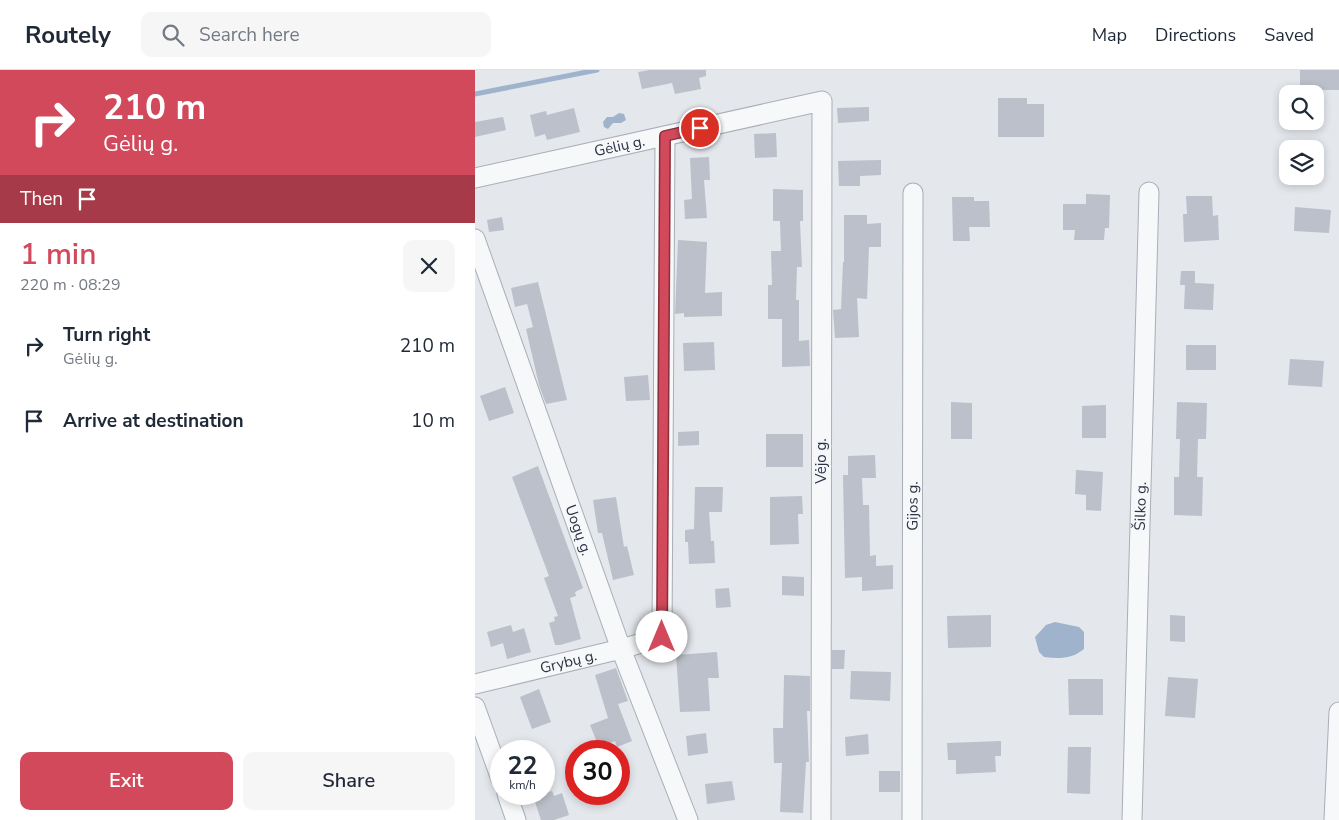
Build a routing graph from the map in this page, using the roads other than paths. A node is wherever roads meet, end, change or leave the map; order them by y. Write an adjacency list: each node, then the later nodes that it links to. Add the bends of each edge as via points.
1 (822, 101): 2 (street, Gėlių g.); 15 (street, Vėjo g.)
2 (665, 136): 3 (street, Gėlių g.); 7 (street, Grybų g., via 662,637)
3 (475, 178)
4 (1149, 192): 17 (street, Šilko g.)
5 (913, 193): 16 (street, Gijos g.)
6 (475, 238): 7 (street, Uogų g.)
7 (621, 649): 8 (street, Grybų g.); 14 (street, Uogų g.)
8 (475, 684)
9 (475, 707): 11 (street)
10 (1339, 712): 18 (street)
11 (490, 749)
12 (511, 805): 13 (street)
13 (516, 820)
14 (689, 820)
15 (821, 820)
16 (912, 820)
17 (1132, 820)
18 (1334, 820)

